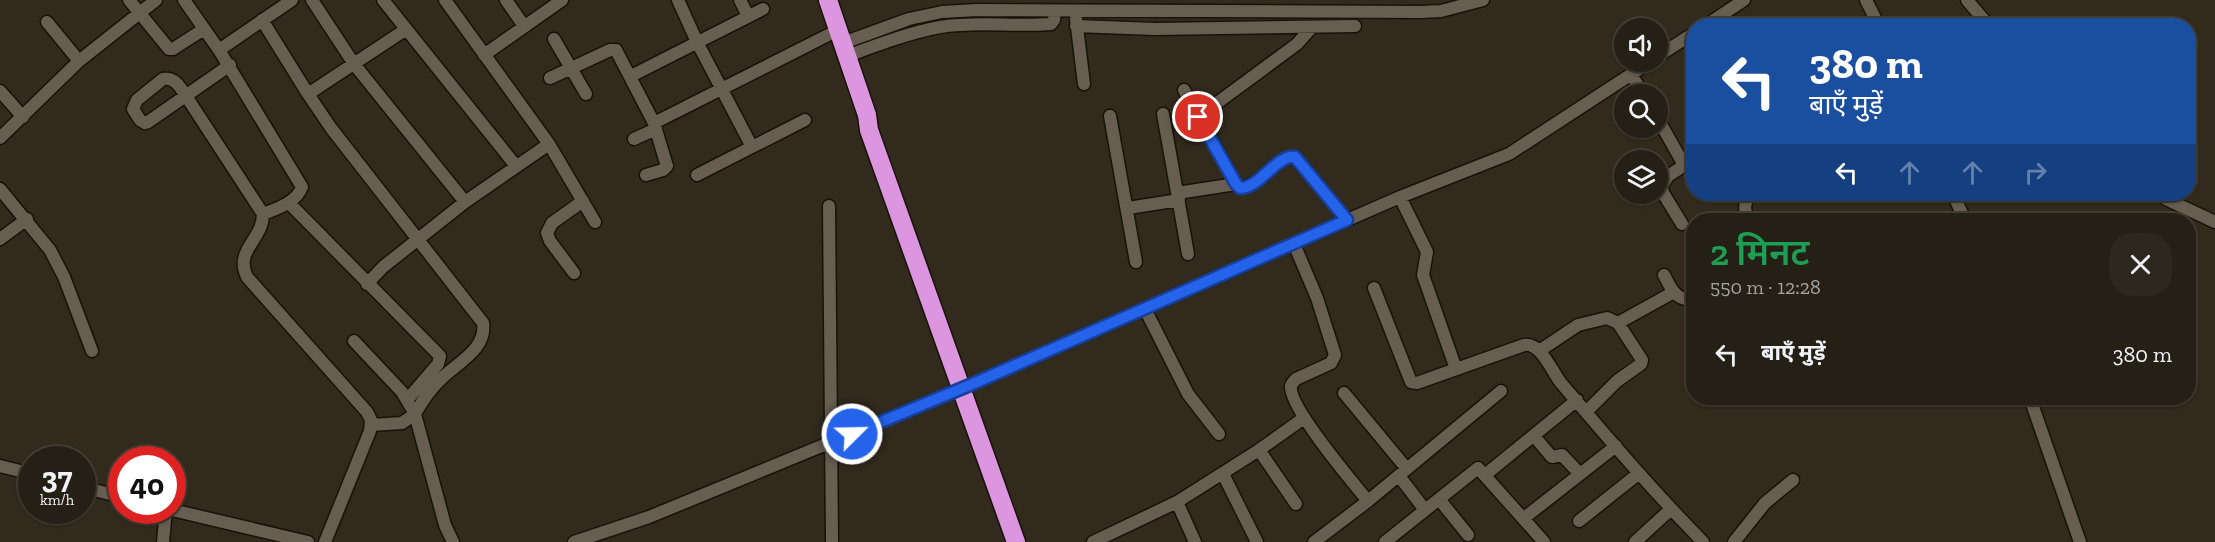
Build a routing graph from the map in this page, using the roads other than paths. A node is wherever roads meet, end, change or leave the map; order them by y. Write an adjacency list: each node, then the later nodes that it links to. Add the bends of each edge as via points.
1 (129, 0): 23 (street)
2 (156, 0): 23 (street)
3 (183, 0): 35 (street)
4 (292, 0): 29 (street)
5 (312, 0): 45 (street)
6 (383, 0): 36 (street)
7 (445, 0): 43 (street)
8 (506, 0): 31 (street)
9 (562, 0): 31 (street)
10 (678, 0): 39 (street)
11 (740, 0): 25 (street)
12 (828, 0): 40 (highway)
13 (1379, 0): 24 (street)
14 (1483, 0): 24 (street, via 1441,11)
15 (1744, 0): 26 (street)
16 (1866, 0): 27 (street)
17 (1967, 0): 28 (street)
18 (1120, 6): 19 (street); 22 (street)
19 (1222, 6): 20 (street)
20 (1320, 6): 24 (street)
21 (763, 9): 25 (street)
22 (1075, 11): 32 (street); 40 (street, via 942,12 909,19)
23 (140, 13): 35 (street, via 169,49); 44 (street)
24 (1385, 13)
25 (748, 16): 39 (street)
26 (1719, 18)
27 (1875, 18)
28 (1982, 18)
29 (262, 20): 41 (street); 57 (street)
30 (47, 22): 44 (street)
31 (524, 26): 43 (street)
32 (1076, 26): 34 (street); 52 (street)
33 (1355, 26): 34 (street)
34 (1312, 27): 62 (street, via 1297,44)
35 (204, 29): 41 (street)
36 (405, 30): 45 (street); 72 (street)
37 (1686, 38): 42 (street)
38 (554, 39): 47 (street)
39 (697, 42): 50 (street); 54 (street)
40 (843, 43): 54 (street); 110 (highway, via 869,130)
41 (219, 50): 46 (street)
42 (1668, 50)
43 (484, 55): 68 (street)
44 (79, 61): 61 (street)
45 (354, 64): 57 (street); 81 (street)
46 (230, 65): 82 (street, via 300,182 301,192); 87 (street, via 186,96)
47 (571, 68): 50 (street, via 614,49); 51 (street); 58 (street)
48 (1634, 72): 49 (street)
49 (1631, 74): 53 (street); 78 (street, via 1509,154)
50 (631, 76): 64 (street)
51 (550, 78)
52 (1084, 84)
53 (1637, 84)
54 (723, 89): 64 (street); 69 (street)
55 (1184, 90): 62 (street)
56 (0, 91): 61 (street)
57 (308, 94): 94 (street)
58 (586, 94)
59 (1163, 114): 77 (street)
60 (1110, 116): 84 (street)
61 (23, 117): 66 (street)
62 (1198, 117): 75 (street)
63 (805, 120): 69 (street)
64 (655, 126): 67 (street); 73 (street, via 667,166)
65 (1668, 133): 70 (street)
66 (0, 138)
67 (634, 139)
68 (549, 144): 72 (street); 79 (street)
69 (752, 147): 74 (street)
70 (1686, 158)
71 (1686, 164): 92 (street, via 1664,180 1662,186)
72 (516, 166): 81 (street)
73 (646, 175)
74 (697, 175)
75 (1236, 184): 77 (street); 89 (street, via 1240,188 1250,185 1287,158 1295,157)
76 (0, 189): 88 (street)
77 (1178, 196): 84 (street); 96 (street)
78 (1400, 197): 89 (street); 109 (street, via 1426,252 1423,274)
79 (583, 201): 90 (street); 98 (street, via 547,232)
80 (2170, 201): 85 (street)
81 (465, 202): 94 (street)
82 (289, 203): 87 (street); 100 (street)
83 (830, 206): 122 (street)
84 (1128, 208): 97 (street)
85 (2196, 213)
86 (2196, 213): 91 (street)
87 (263, 214): 119 (street, via 261,229 243,259 247,277 367,411)
88 (27, 219): 93 (street); 107 (street, via 60,268)
89 (1347, 220): 95 (street)
90 (595, 222)
91 (2215, 222)
92 (1682, 224)
93 (0, 239)
94 (418, 239): 100 (street); 117 (street, via 483,323 484,331 475,349 442,378)
95 (1294, 243): 104 (street); 118 (street, via 1335,355 1330,363 1293,383 1292,391)
96 (1188, 254)
97 (1136, 262)
98 (574, 273)
99 (1664, 274): 102 (street)
100 (367, 284): 113 (street, via 440,356 438,364)
101 (1374, 288): 109 (street, via 1408,380 1413,384)
102 (1674, 292): 103 (street); 105 (street)
103 (1686, 299)
104 (1145, 309): 110 (street); 120 (street, via 1188,394)
105 (1618, 323): 108 (street, via 1607,318 1586,322); 116 (street, via 1641,364)
106 (354, 341): 113 (street)
107 (92, 351)
108 (1539, 351): 109 (street, via 1524,345); 114 (street)
109 (1456, 369)
110 (965, 386): 122 (street); 152 (highway); 153 (highway)
111 (1501, 391): 127 (street)
112 (1344, 393): 127 (street)
113 (408, 399): 117 (street)
114 (1577, 400): 116 (street); 121 (street)
115 (2032, 405): 163 (street)
116 (1587, 411): 123 (street)
117 (415, 414): 119 (street, via 402,423); 149 (street)
118 (1304, 418): 124 (street); 134 (street)
119 (371, 425): 148 (street)
120 (1219, 434)
121 (1533, 436): 129 (street, via 1552,457 1562,455); 131 (street)
122 (830, 442): 150 (street, via 649,517); 151 (street)
123 (1616, 446): 129 (street); 130 (street)
124 (1259, 450): 128 (street); 136 (street)
125 (0, 466): 126 (street)
126 (18, 470)
127 (1403, 473): 134 (street); 138 (street)
128 (1223, 474): 135 (street); 156 (street)
129 (1580, 474): 140 (street)
130 (1638, 474): 137 (street); 141 (street)
131 (1485, 475): 133 (street, via 1480,469 1475,470); 140 (street)
132 (1793, 480): 162 (street, via 1765,503)
133 (1439, 499): 138 (street); 143 (street)
134 (1368, 501): 157 (street)
135 (1177, 502): 144 (street); 155 (street)
136 (1296, 504)
137 (1671, 509): 160 (street); 161 (street)
138 (1425, 510): 145 (street)
139 (186, 513): 147 (street)
140 (1524, 518): 159 (street)
141 (1579, 521)
142 (165, 524): 146 (street)
143 (1468, 535)
144 (1109, 538): 154 (street)
145 (1400, 538): 158 (street)
146 (163, 542)
147 (308, 542)
148 (325, 542)
149 (453, 542)
150 (574, 542)
151 (832, 542)
152 (1016, 542)
153 (1026, 542)
154 (1093, 542)
155 (1195, 542)
156 (1257, 542)
157 (1314, 542)
158 (1385, 542)
159 (1544, 542)
160 (1635, 542)
161 (1702, 542)
162 (1734, 542)
163 (2080, 542)

